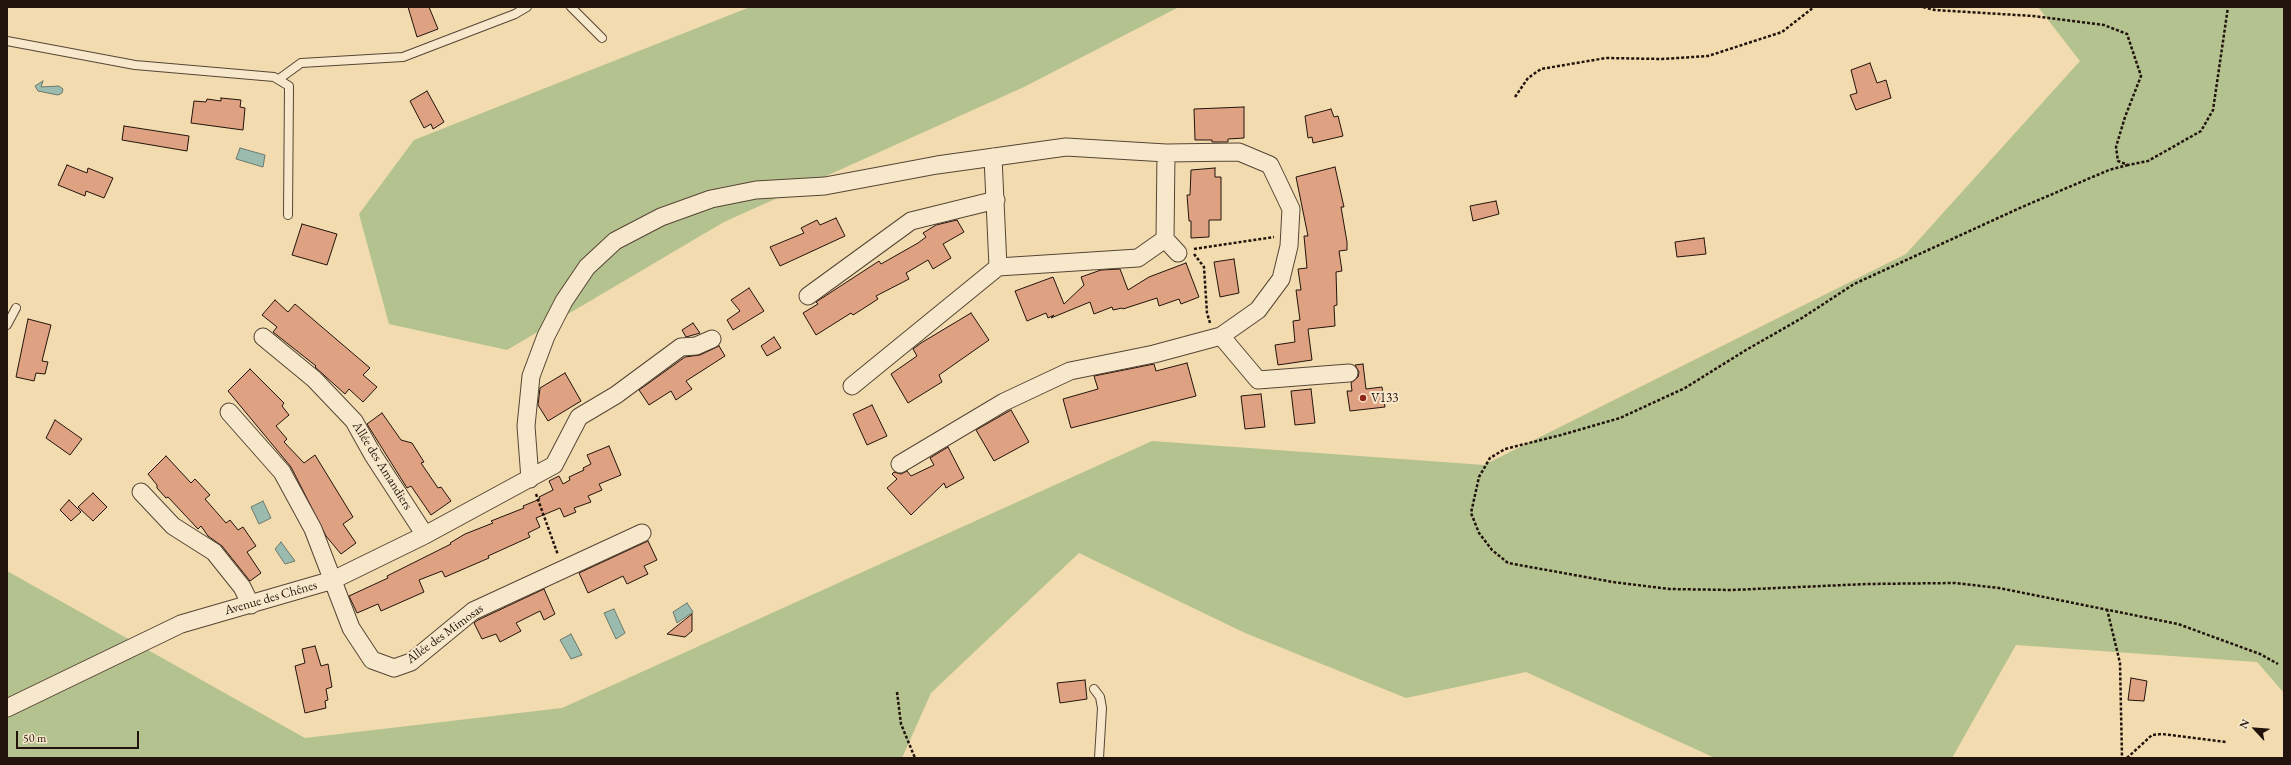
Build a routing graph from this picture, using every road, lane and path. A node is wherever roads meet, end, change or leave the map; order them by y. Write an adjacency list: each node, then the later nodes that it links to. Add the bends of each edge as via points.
1 (527, 7): 8 (lane, via 509,17 403,58 301,63)
2 (571, 7): 6 (lane)
3 (1814, 7): 9 (path, via 1782,32 1708,56 1606,58 1541,69 1528,78)
4 (1923, 7): 12 (path, via 1935,10 2033,16 2104,26 2127,34 2141,76 2116,147 2118,161)
5 (2228, 7): 12 (path, via 2213,110 2201,130 2148,161)
6 (602, 38)
7 (7, 40): 8 (lane, via 135,65 199,69)
8 (278, 79): 14 (lane, via 289,86)
9 (1515, 96)
10 (1166, 153): 11 (street, via 1066,147); 15 (street, via 1239,152 1270,165 1291,209); 16 (street)
11 (993, 157): 13 (street); 29 (street, via 825,186 756,190 710,199 661,217 615,241 587,267 564,301 546,336 531,376 526,426)
12 (2128, 165): 36 (path, via 2109,170 2051,195 1854,284 1685,388 1620,418 1505,449 1490,458 1479,477 1471,513 1479,532 1492,550 1508,563 1613,582 1669,589 1724,590 1955,583 1999,588)
13 (996, 200): 18 (street); 19 (street, via 911,221)
14 (288, 216)
15 (1290, 235): 22 (street, via 1281,279 1258,310); 22 (path, via 1190,249 1204,267 1207,313 1211,325)
16 (1165, 239): 17 (street); 18 (street, via 1138,258)
17 (1178, 253)
18 (998, 267): 26 (street)
19 (808, 296)
20 (16, 308): 21 (lane)
21 (7, 325)
22 (1221, 336): 25 (street, via 1258,380); 28 (street, via 1154,354 1070,371 1004,402)
23 (263, 337): 32 (street, Allée des Amandiers, via 314,378 354,421 373,455)
24 (712, 339): 29 (street, Avenue des Chênes, via 696,346 681,347 616,395 579,417 554,465)
25 (1350, 373)
26 (852, 386)
27 (228, 412): 34 (street, Allée des Mimosas, via 282,472 314,529)
28 (900, 464)
29 (530, 479): 32 (street, Avenue des Chênes); 33 (path, via 559,556)
30 (141, 492): 35 (street, via 174,526 214,552 242,587)
31 (642, 533): 33 (street, Allée des Mimosas)
32 (425, 534): 34 (street, Avenue des Chênes)
33 (566, 567): 34 (street, Allée des Mimosas, via 473,611 411,662 394,668 372,660 351,628)
34 (333, 580): 35 (street, Avenue des Chênes)
35 (250, 605): 40 (street, Avenue des Chênes, via 181,624)
36 (2107, 609): 37 (path, via 2178,624 2260,654); 44 (path, via 2120,663)
37 (2278, 664)
38 (1094, 689): 43 (lane, via 1100,697 1102,708)
39 (897, 692): 42 (path, via 901,724)
40 (7, 708)
41 (2226, 742): 45 (path, via 2152,735)
42 (915, 758)
43 (1098, 758)
44 (2122, 758)
45 (2128, 758)

